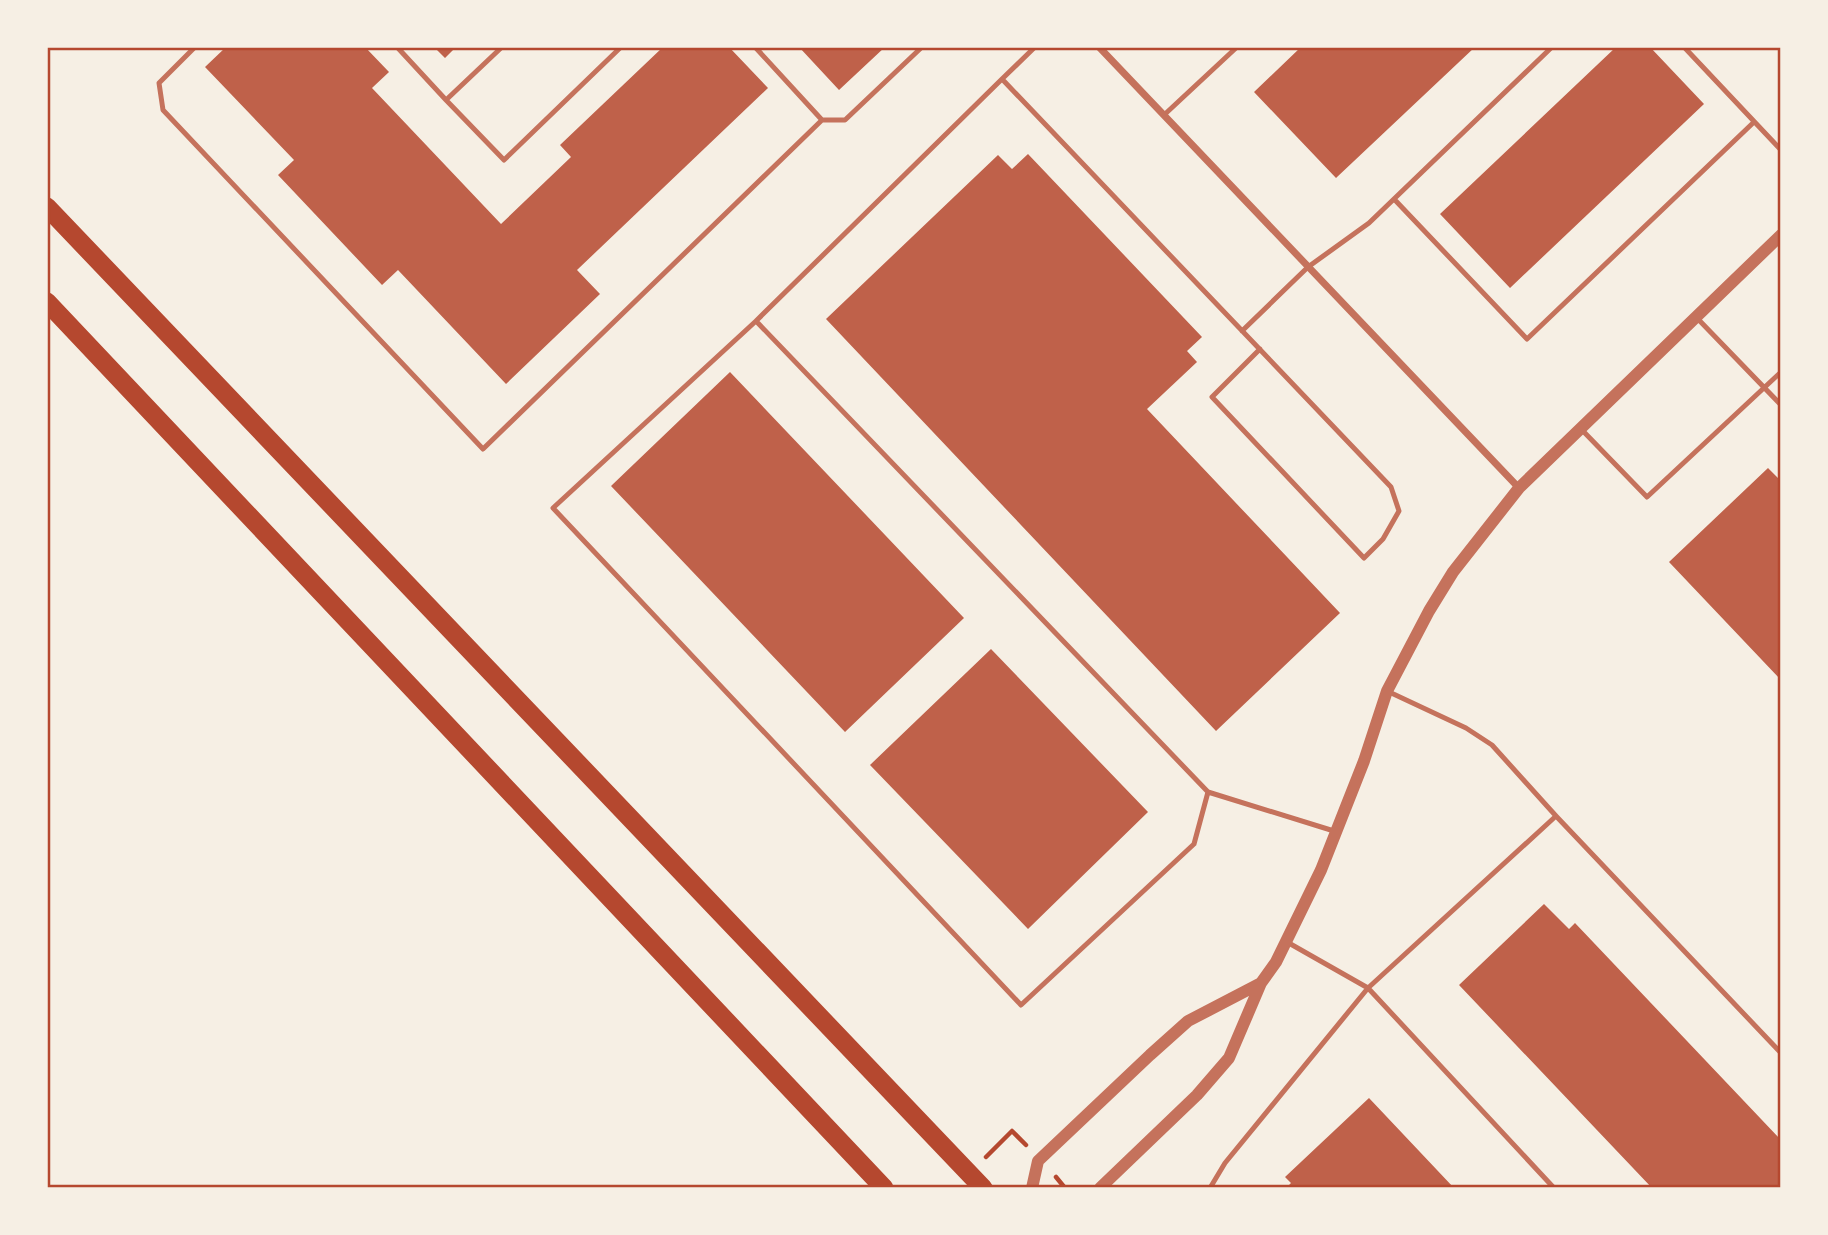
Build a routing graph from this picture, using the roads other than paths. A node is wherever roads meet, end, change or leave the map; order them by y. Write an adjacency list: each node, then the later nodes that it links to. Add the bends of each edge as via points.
1 (195, 47): 15 (lane, via 159,83 163,110 483,449)
2 (397, 47): 13 (lane)
3 (502, 47): 13 (lane)
4 (621, 47): 13 (lane, via 504,160)
5 (755, 47): 15 (lane)
6 (922, 47): 15 (lane, via 845,120)
7 (1035, 47): 12 (lane)
8 (1099, 47): 14 (street)
9 (1237, 47): 14 (lane)
10 (1552, 47): 18 (lane)
11 (1684, 47): 16 (lane)
12 (1002, 79): 24 (lane); 25 (lane)
13 (446, 100)
14 (1164, 115): 21 (street)
15 (822, 120)
16 (1755, 122): 17 (lane); 18 (lane, via 1527,339)
17 (1781, 150)
18 (1394, 199): 21 (lane)
19 (47, 207): 40 (highway)
20 (1781, 235): 23 (street)
21 (1308, 267): 25 (lane); 31 (street)
22 (47, 302): 41 (highway)
23 (1696, 317): 28 (lane); 30 (street)
24 (756, 321): 33 (lane); 33 (lane, via 552,508 1021,1005 1194,844)
25 (1242, 331): 26 (lane)
26 (1260, 349): 26 (lane, via 1391,487 1399,511 1383,539 1364,558 1212,397)
27 (1781, 372): 28 (lane)
28 (1765, 387): 29 (lane); 30 (lane, via 1647,497)
29 (1781, 404)
30 (1580, 427): 31 (street)
31 (1519, 488): 32 (street, via 1453,572)
32 (1387, 691): 34 (lane, via 1465,727 1492,745); 35 (street)
33 (1208, 792): 35 (lane)
34 (1556, 816): 38 (lane); 39 (lane)
35 (1337, 832): 36 (street)
36 (1287, 942): 37 (street); 38 (lane)
37 (1261, 983): 42 (street, via 1188,1021 1039,1160); 43 (street, via 1229,1058 1197,1096)
38 (1368, 988): 44 (lane, via 1225,1163); 45 (lane)
39 (1781, 1053)
40 (976, 1181)
41 (884, 1188)
42 (1032, 1188)
43 (1100, 1188)
44 (1210, 1188)
45 (1555, 1188)

